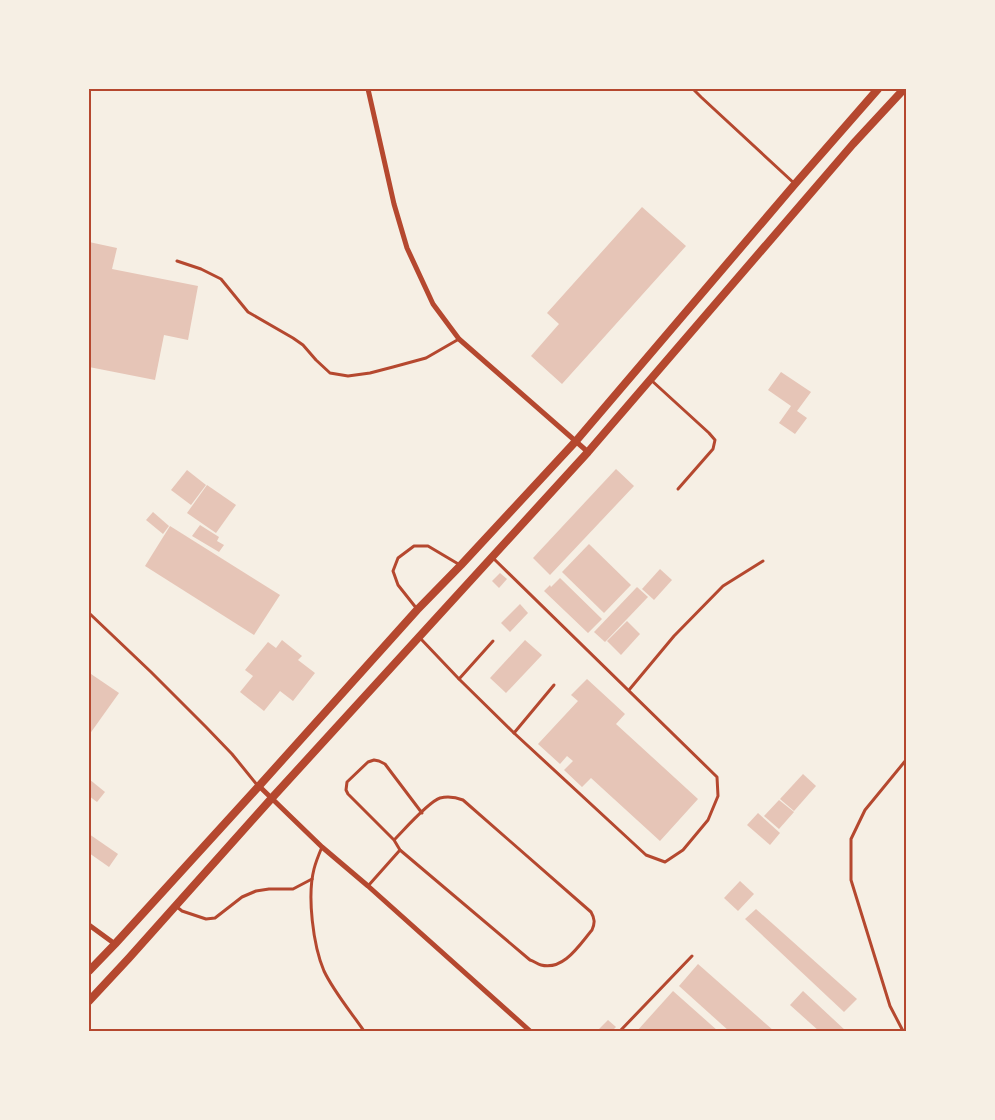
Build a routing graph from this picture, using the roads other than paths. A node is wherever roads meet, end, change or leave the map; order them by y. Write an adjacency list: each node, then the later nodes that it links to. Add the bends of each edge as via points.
1 (368, 89): 7 (street, via 407,248 433,304)
2 (693, 89): 5 (lane)
3 (878, 89): 5 (main road)
4 (905, 89): 8 (main road, via 853,144)
5 (795, 184): 9 (main road)
6 (177, 261): 7 (lane, via 201,268 221,279 248,312 294,338 330,372 348,376 401,365 426,358)
7 (459, 339): 9 (street)
8 (650, 380): 10 (main road); 11 (lane, via 715,440 713,449)
9 (576, 441): 10 (street); 14 (main road)
10 (588, 452): 12 (main road)
11 (678, 489)
12 (492, 557): 17 (main road); 21 (lane)
13 (763, 561): 21 (lane, via 723,586 674,636)
14 (460, 565): 15 (main road); 15 (lane, via 428,546 414,546 398,558 393,571 398,585)
15 (418, 610): 24 (main road)
16 (89, 613): 24 (lane, via 232,754)
17 (419, 637): 19 (lane); 25 (main road)
18 (493, 641): 19 (lane)
19 (459, 679): 22 (lane)
20 (554, 686): 22 (lane)
21 (629, 690): 22 (lane, via 717,777 718,796 708,820 683,850 665,862 646,855)
22 (514, 733)
23 (906, 760): 41 (lane, via 865,810 851,839 851,880 890,1006)
24 (258, 786): 25 (street); 34 (main road)
25 (271, 799): 28 (street); 32 (main road)
26 (422, 813): 27 (lane); 27 (lane, via 385,764 379,761 368,762 347,782 348,794); 29 (lane, via 438,799 454,797 463,800 591,912 594,918 592,930 567,959 553,965 540,965)
27 (394, 840): 29 (lane)
28 (322, 847): 30 (lane); 31 (street)
29 (400, 850): 31 (lane)
30 (312, 879): 32 (lane, via 293,889 256,890 215,918 206,919); 38 (lane, via 311,903 317,951 325,972)
31 (368, 886): 39 (street)
32 (175, 906): 37 (main road)
33 (89, 925): 34 (street)
34 (115, 944): 36 (main road)
35 (692, 956): 40 (lane)
36 (89, 971)
37 (89, 1001)
38 (364, 1031)
39 (530, 1031)
40 (620, 1031)
41 (903, 1031)

